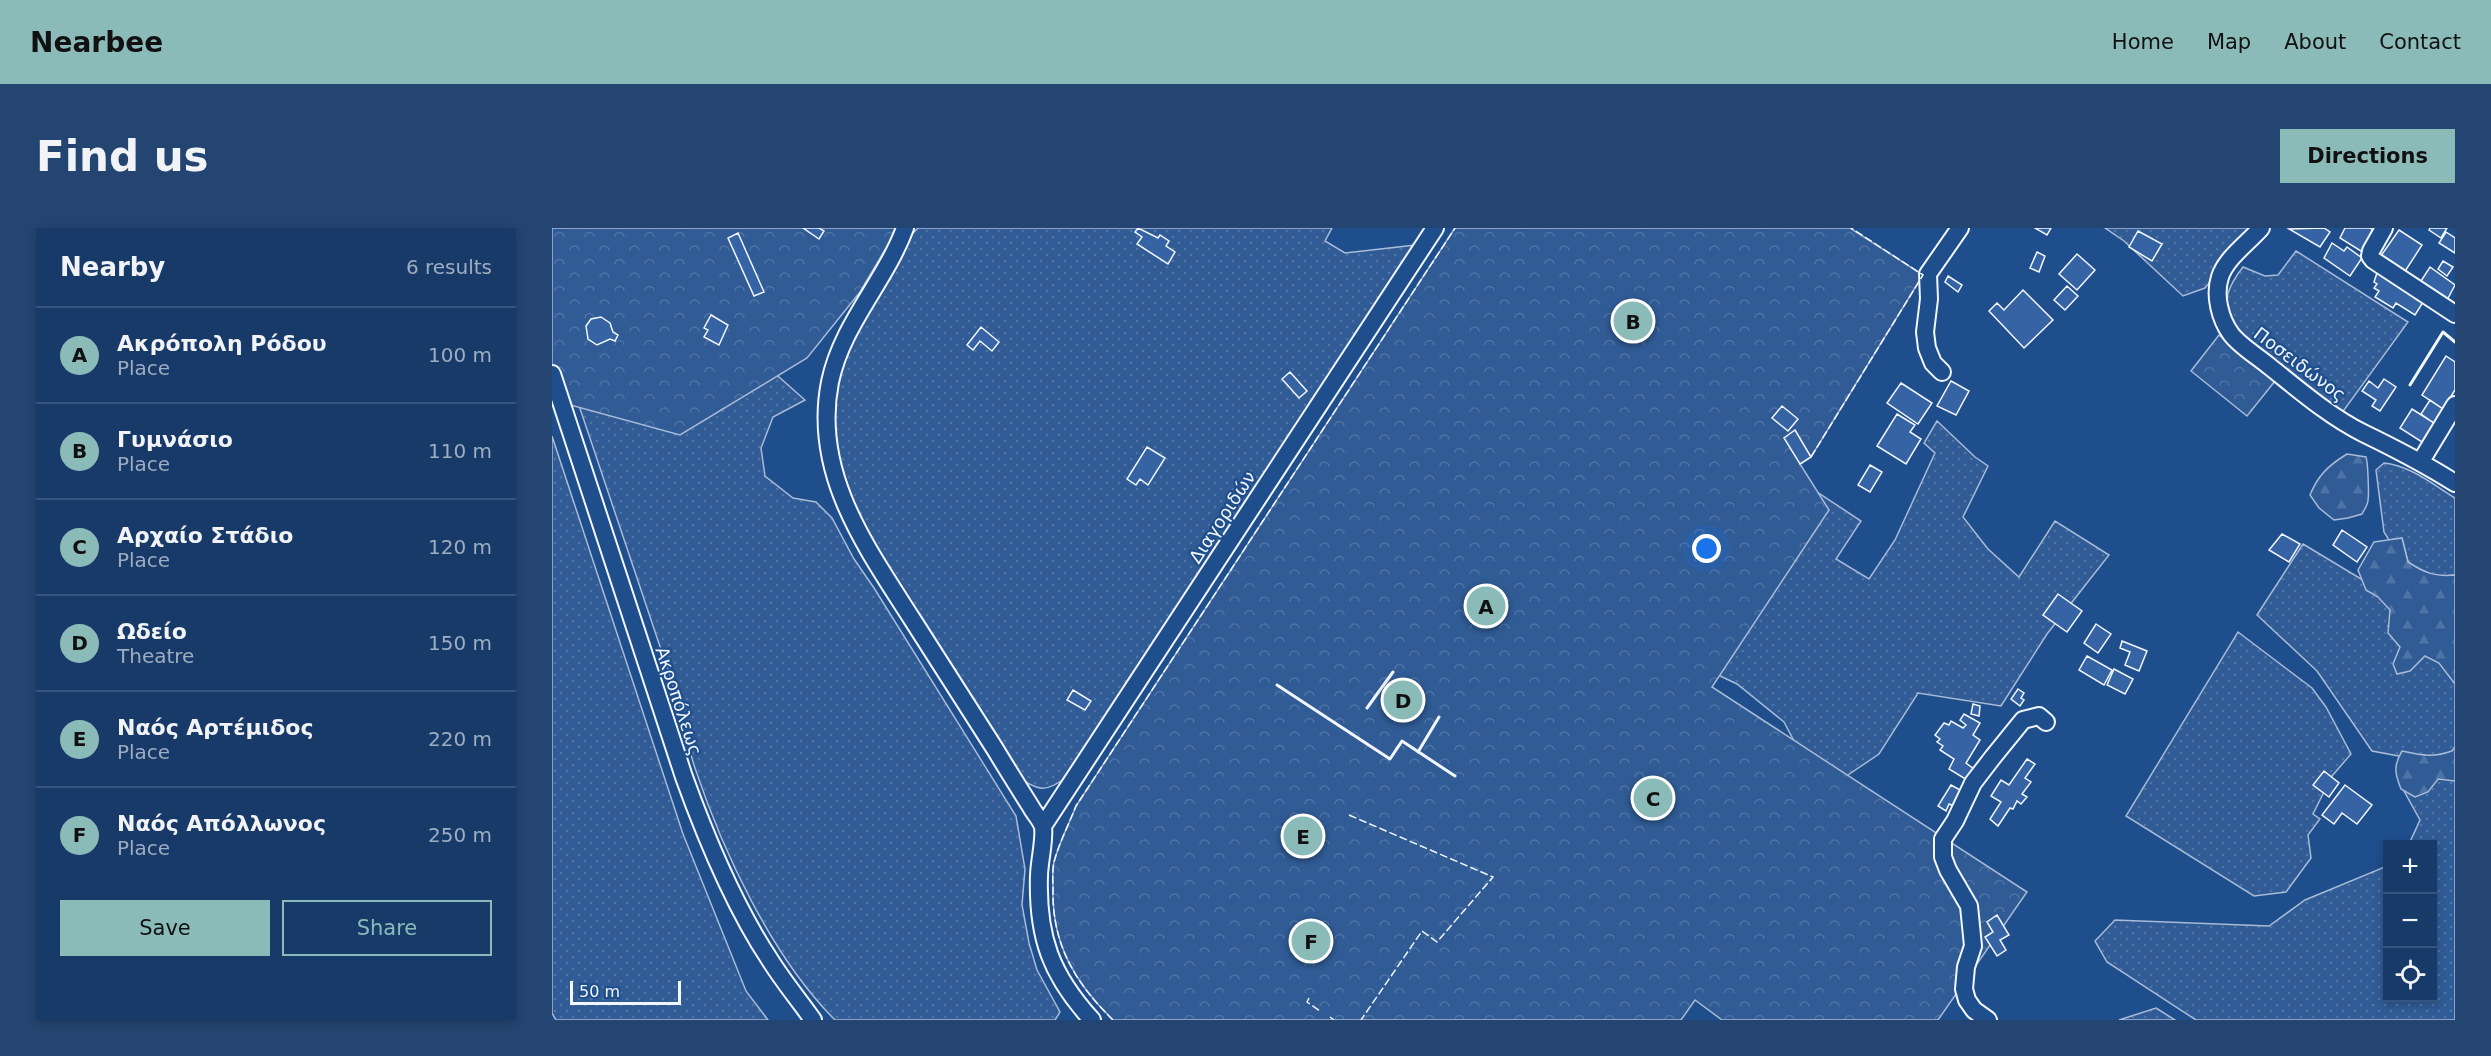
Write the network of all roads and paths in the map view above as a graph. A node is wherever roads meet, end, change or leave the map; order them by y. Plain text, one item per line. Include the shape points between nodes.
1 (905, 228) edge
2 (1435, 228) edge
3 (1960, 228) edge
4 (2261, 228) edge
5 (2384, 228) edge
6 (2455, 314) edge
7 (1942, 372) dead end
8 (552, 374) edge
9 (2455, 405) edge
10 (2421, 461) junction
11 (2455, 483) edge
12 (2046, 722) dead end
13 (1043, 826) junction
14 (1088, 1018) edge
15 (813, 1020) edge
16 (1988, 1020) edge

1 - 13 street via 839,354 827,408 831,459 853,524
2 - 13 street, Διαγοριδών
3 - 7 street via 1928,274 1927,348
4 - 10 street, Ποσειδώνος via 2226,265 2220,277 2220,311 2232,336 2339,418
5 - 6 street via 2371,251 2373,260
8 - 15 street, Ακροπόλεως via 701,826 769,960
9 - 10 street
10 - 11 street, Ποσειδώνος
12 - 16 street via 2039,716 2023,720 1973,783 1943,839 1943,857 1968,906 1973,946 1964,989 1974,1010
13 - 14 street via 1038,899 1041,928 1059,975

